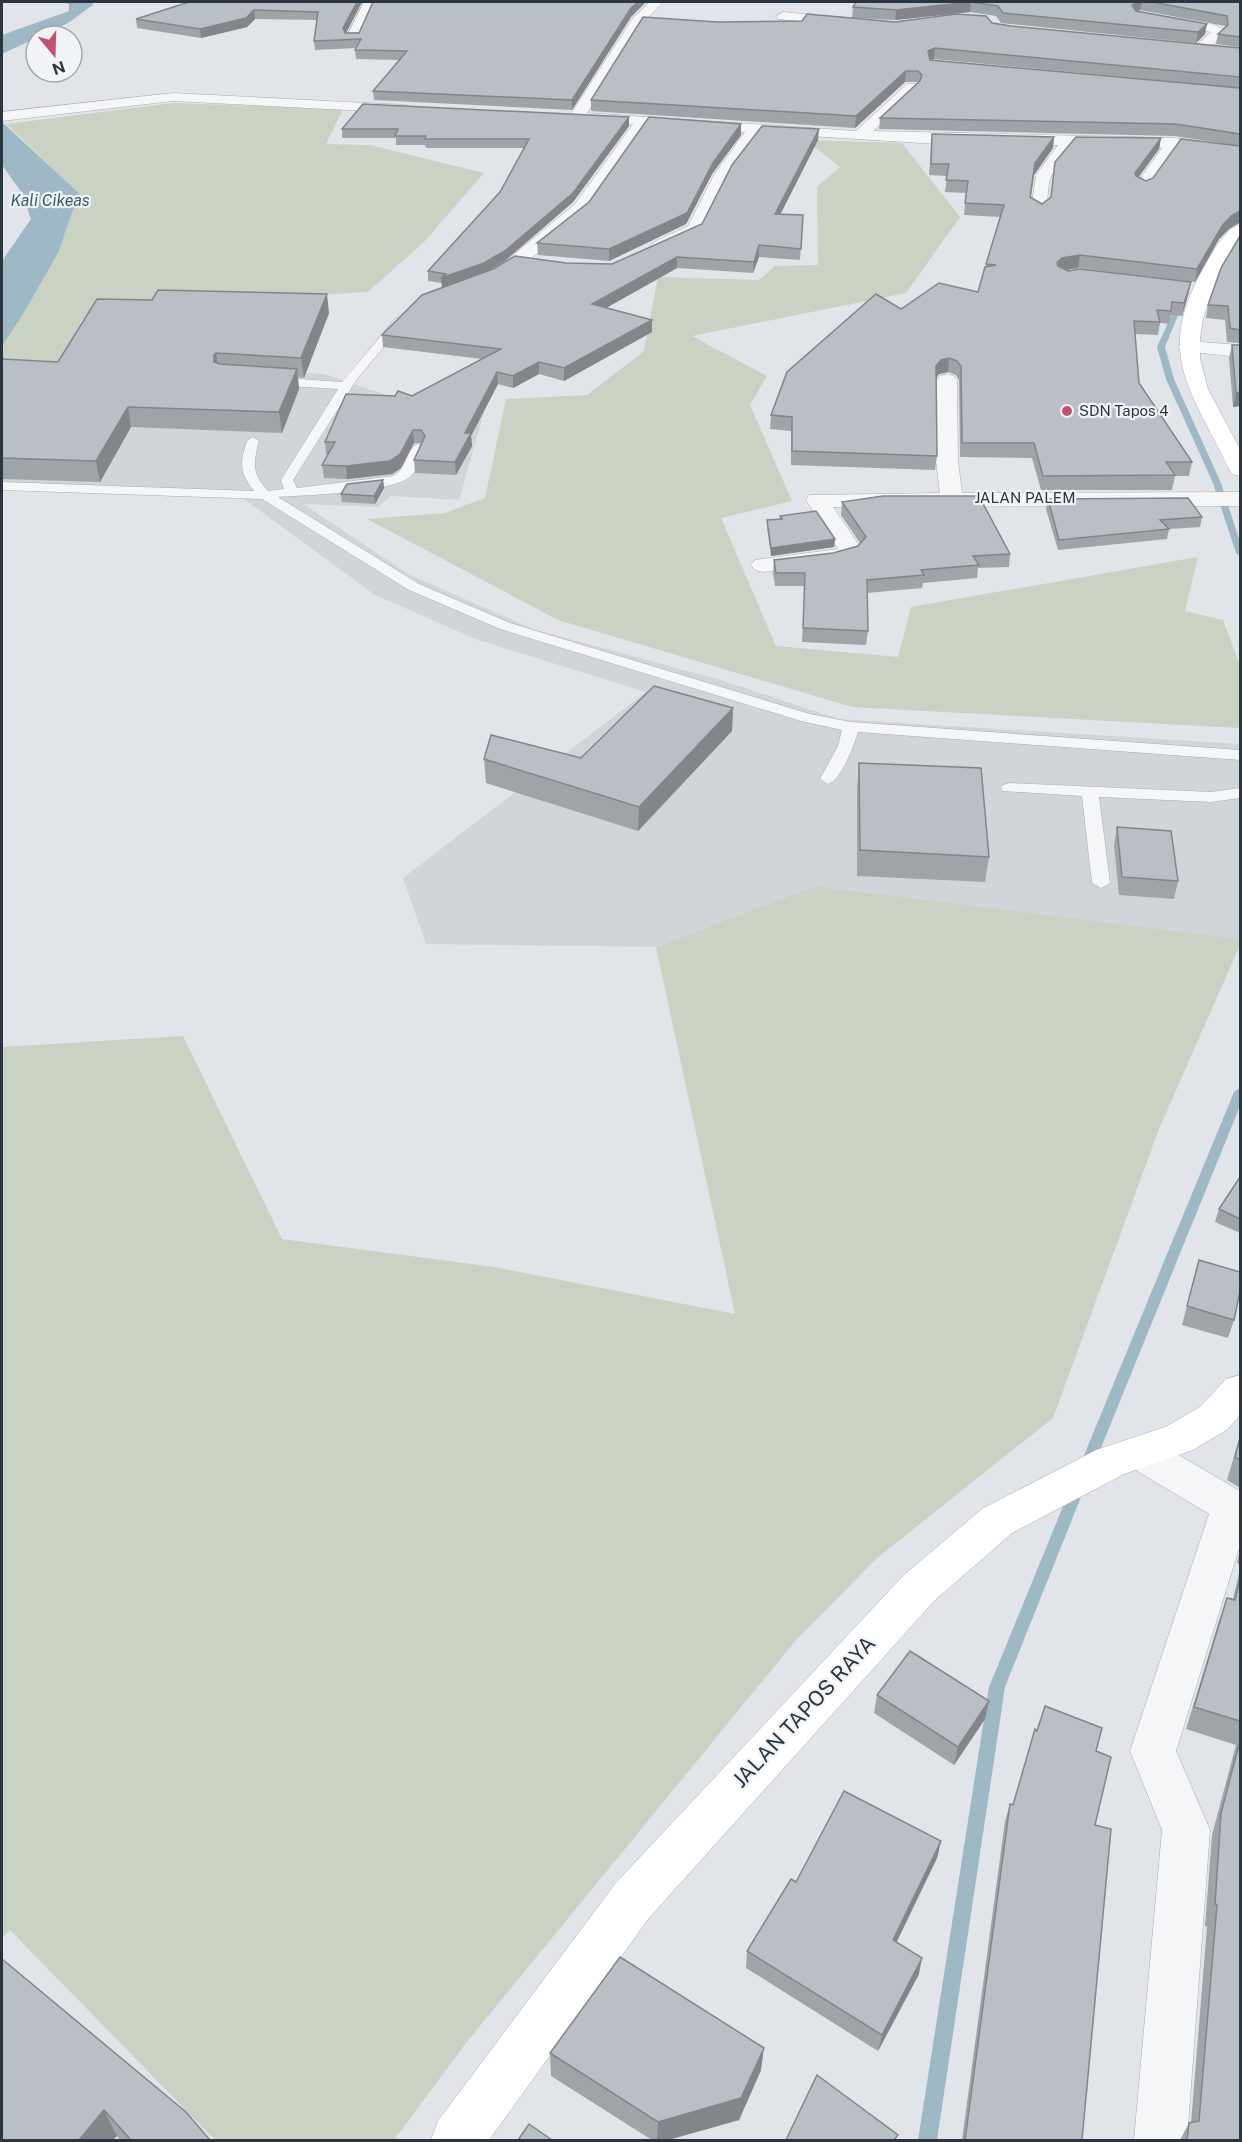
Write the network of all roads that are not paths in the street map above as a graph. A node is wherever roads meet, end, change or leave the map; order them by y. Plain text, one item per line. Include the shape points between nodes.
1 (370, 2) edge
2 (657, 2) edge
3 (796, 4) dead end
4 (783, 16) junction
5 (1143, 18) edge
6 (638, 21) junction
7 (662, 22) edge
8 (862, 23) edge
9 (771, 24) edge
10 (353, 38) edge
11 (1220, 51) edge
12 (912, 87) edge
13 (173, 97) junction
14 (422, 109) edge
15 (154, 115) dead end
16 (2, 117) edge
17 (644, 120) junction
18 (756, 129) junction
19 (860, 135) junction
20 (1067, 139) junction
21 (1174, 143) junction
22 (1240, 151) edge
23 (1143, 186) edge
24 (1039, 209) edge
25 (1240, 230) edge
26 (645, 253) edge
27 (537, 263) edge
28 (407, 313) edge
29 (1188, 347) junction
30 (1240, 351) edge
31 (256, 380) edge
32 (947, 380) dead end
33 (344, 386) junction
34 (253, 441) dead end
35 (418, 448) edge
36 (1240, 469) edge
37 (2, 486) edge
38 (291, 490) junction
39 (265, 495) junction
40 (952, 498) junction
41 (1230, 499) edge
42 (763, 565) dead end
43 (851, 727) junction
44 (1240, 755) edge
45 (828, 779) dead end
46 (1009, 788) dead end
47 (1090, 792) junction
48 (1240, 793) edge
49 (1101, 883) dead end
50 (1240, 1390) edge
51 (1126, 1457) junction
52 (1236, 1508) edge
53 (457, 2140) edge
54 (1161, 2140) edge

1 - 10 street
2 - 6 street
3 - 4 street
4 - 8 street
4 - 9 street
5 - 11 street via 1220,31 1194,49
6 - 7 street
6 - 17 street via 571,116
12 - 19 street
13 - 14 street
13 - 15 street via 159,104
13 - 16 street
17 - 18 street
17 - 27 street via 581,208 512,263
18 - 19 street
18 - 26 street via 722,175 695,230
19 - 20 street
20 - 21 street
20 - 24 street via 1063,155 1046,169
21 - 22 street
21 - 23 street
25 - 29 main road via 1195,289
28 - 33 lane via 373,347
29 - 30 street
29 - 36 main road via 1194,380
31 - 33 lane
32 - 40 street via 947,461
33 - 38 lane via 287,480
34 - 39 lane via 245,467 248,478
35 - 38 lane via 408,472 392,482
37 - 39 lane
38 - 39 lane
39 - 43 lane via 414,587 505,627 807,718
40 - 41 street, JALAN PALEM
40 - 42 street, JALAN PALEM via 818,500 851,552
43 - 44 lane
43 - 45 lane via 846,747
46 - 47 lane
47 - 48 lane via 1211,797
47 - 49 lane
50 - 51 main road, JALAN TAPOS RAYA via 1214,1418 1179,1439
51 - 52 street
51 - 53 main road, JALAN TAPOS RAYA via 1056,1488 998,1521 919,1588 632,1901
52 - 54 street via 1153,1751 1160,1775 1179,1804 1186,1830

